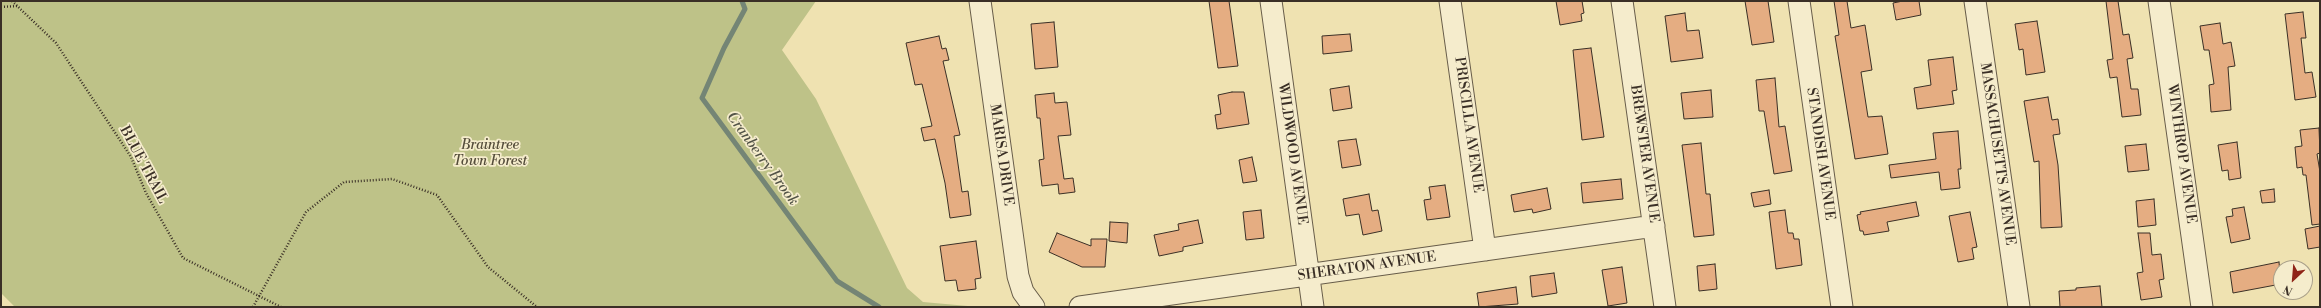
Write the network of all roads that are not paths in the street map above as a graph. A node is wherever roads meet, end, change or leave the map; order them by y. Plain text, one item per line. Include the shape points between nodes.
1 (980, 1) edge
2 (1270, 1) edge
3 (1450, 1) edge
4 (1622, 1) edge
5 (1799, 1) edge
6 (1975, 1) edge
7 (2159, 1) edge
8 (1654, 226) junction
9 (1485, 250) junction
10 (1308, 275) junction
11 (1032, 306) edge
12 (1080, 307) edge
13 (1313, 307) edge
14 (1665, 307) edge
15 (1842, 307) edge
16 (2019, 307) edge
17 (2202, 307) edge

1 - 11 street, MARISA DRIVE via 1018,276 1022,292
2 - 10 street, WILDWOOD AVENUE
3 - 9 street, PRISCILLA AVENUE
4 - 8 street, BREWSTER AVENUE
5 - 15 street, STANDISH AVENUE
6 - 16 street, MASSACHUSETTS AVENUE
7 - 17 street, WINTHROP AVENUE
8 - 9 street, SHERATON AVENUE
8 - 14 street, BREWSTER AVENUE
9 - 10 street, SHERATON AVENUE
10 - 12 street, SHERATON AVENUE
10 - 13 street, WILDWOOD AVENUE

